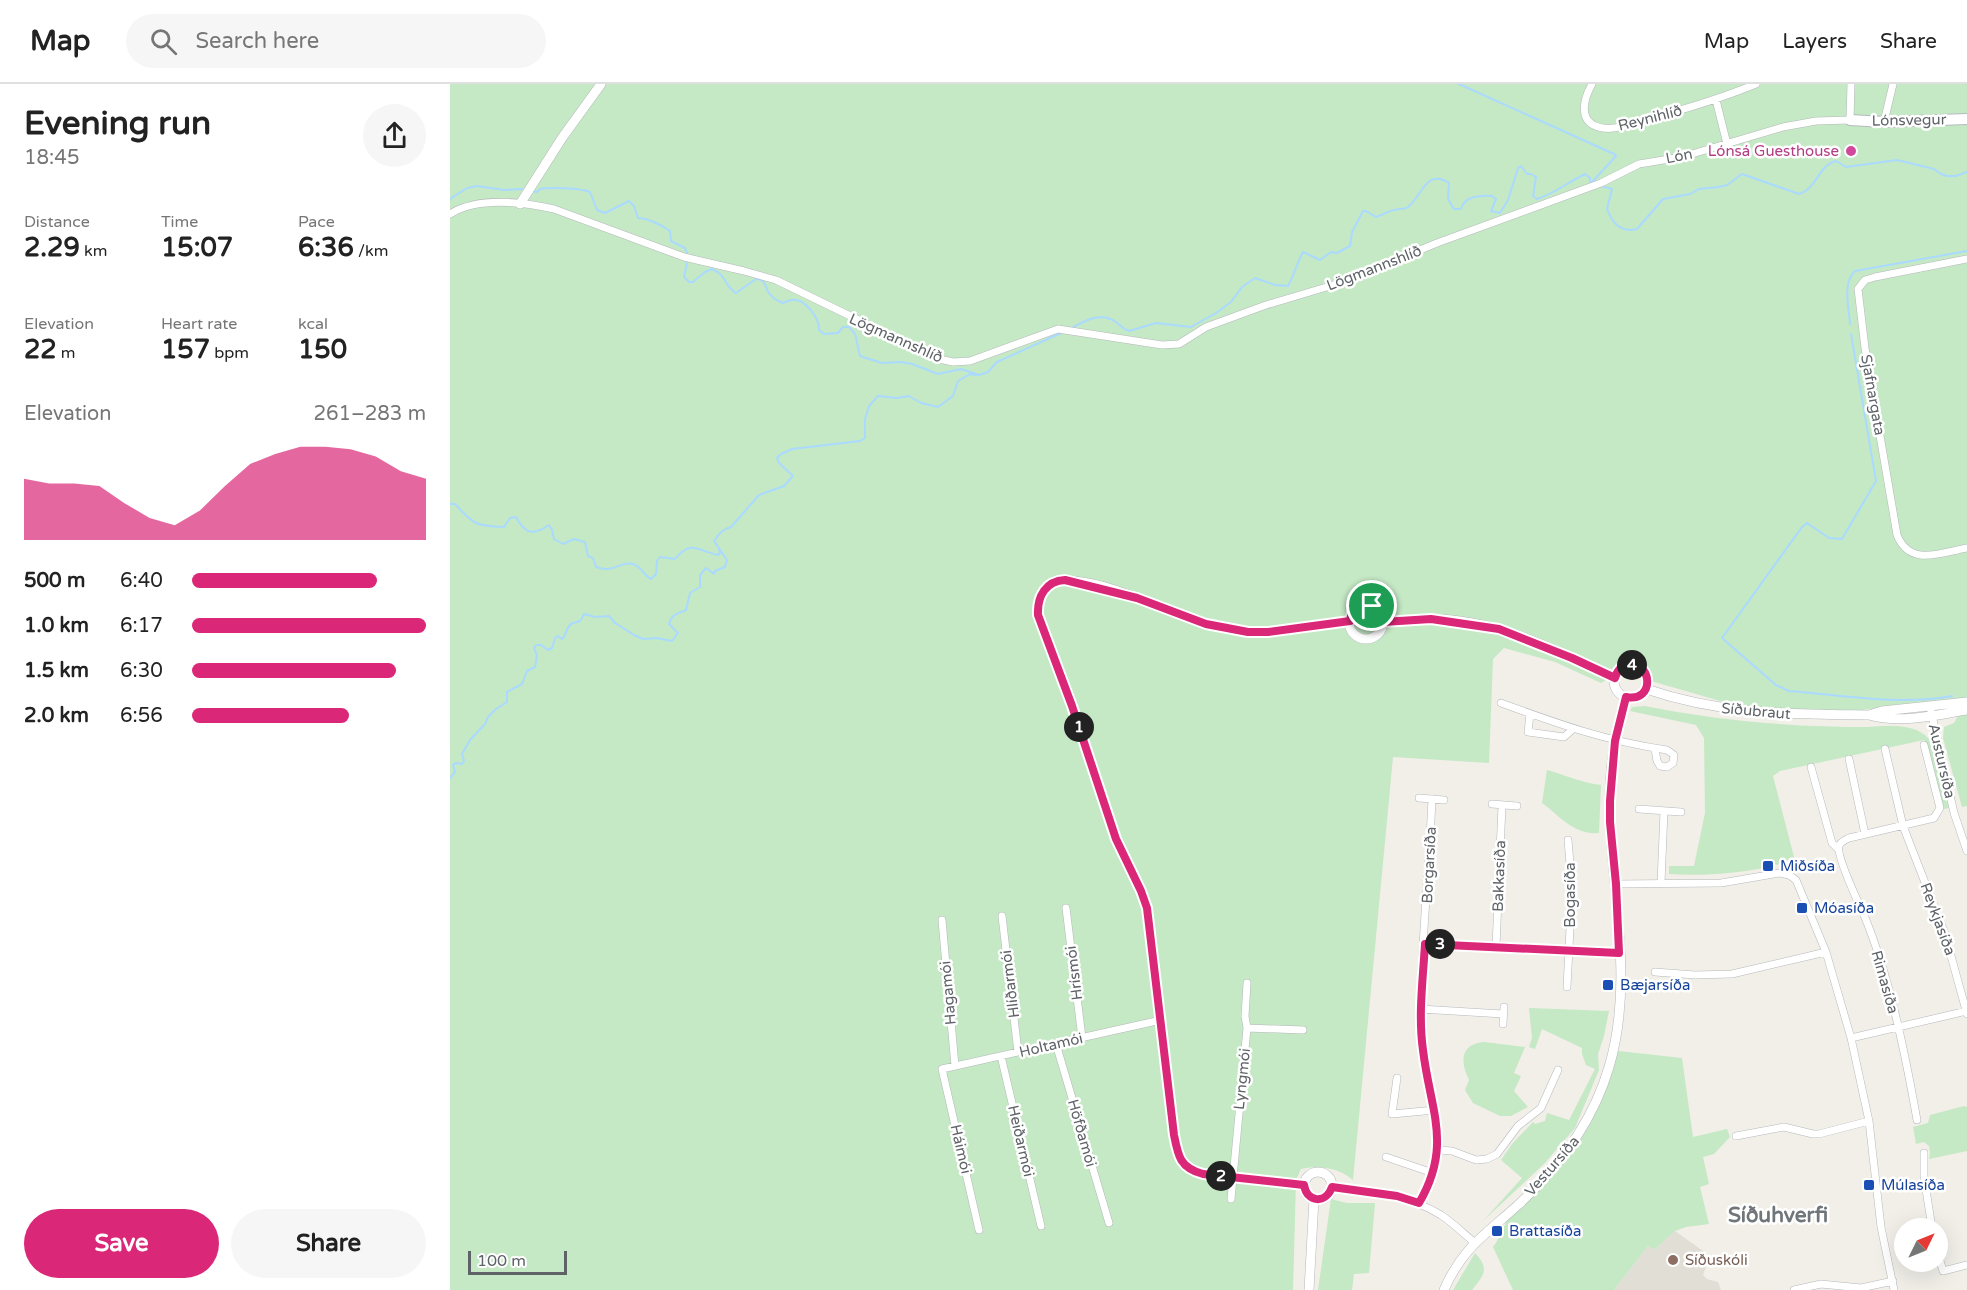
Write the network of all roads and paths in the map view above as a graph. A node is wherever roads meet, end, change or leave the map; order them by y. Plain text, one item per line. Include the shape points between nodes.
1 (601, 84) edge
2 (1592, 84) edge
3 (1756, 84) edge
4 (1851, 84) edge
5 (1893, 84) edge
6 (1716, 100) junction
7 (1967, 119) edge
8 (1850, 120) junction
9 (1884, 122) junction
10 (1727, 144) junction
11 (520, 204) junction
12 (450, 214) edge
13 (1514, 216) joint
14 (1967, 260) edge
15 (1967, 548) edge
16 (1055, 581) joint
17 (1350, 621) junction
18 (1383, 622) junction
19 (1615, 678) junction
20 (1646, 689) junction
21 (1626, 697) junction
22 (1967, 702) edge
23 (1501, 703) dead end
24 (1967, 710) edge
25 (1931, 711) junction
26 (1530, 714) junction
27 (1573, 729) junction
28 (1615, 741) junction
29 (1924, 745) dead end
30 (1655, 748) dead end
31 (1884, 749) dead end
32 (1849, 759) dead end
33 (1811, 767) dead end
34 (1419, 798) dead end
35 (1432, 799) junction
36 (1444, 800) dead end
37 (1492, 804) dead end
38 (1502, 805) junction
39 (1516, 806) dead end
40 (1639, 809) dead end
41 (1664, 811) junction
42 (1681, 812) dead end
43 (1903, 826) junction
44 (1865, 834) junction
45 (1568, 840) dead end
46 (1838, 849) junction
47 (1967, 851) edge
48 (1661, 883) junction
49 (1616, 884) junction
50 (1066, 908) dead end
51 (1002, 916) dead end
52 (942, 920) dead end
53 (1425, 944) junction
54 (1496, 947) junction
55 (1569, 951) junction
56 (1826, 952) junction
57 (1619, 953) junction
58 (1655, 972) dead end
59 (1247, 983) dead end
60 (1567, 987) dead end
61 (1420, 1010) junction
62 (1967, 1012) edge
63 (1161, 1020) junction
64 (1503, 1024) dead end
65 (1898, 1027) junction
66 (1247, 1028) junction
67 (1303, 1030) dead end
68 (1082, 1038) junction
69 (1851, 1038) junction
70 (1056, 1044) junction
71 (1018, 1052) junction
72 (1001, 1056) junction
73 (955, 1066) junction
74 (942, 1069) joint
75 (1558, 1070) dead end
76 (1397, 1078) dead end
77 (1435, 1110) junction
78 (1917, 1120) dead end
79 (1869, 1121) junction
80 (1736, 1136) dead end
81 (1438, 1150) junction
82 (1924, 1153) dead end
83 (1386, 1157) dead end
84 (1433, 1173) junction
85 (1233, 1176) junction
86 (1304, 1185) junction
87 (1332, 1187) junction
88 (1231, 1198) dead end
89 (1314, 1199) junction
90 (1419, 1203) junction
91 (1930, 1218) edge
92 (1108, 1223) dead end
93 (1041, 1226) dead end
94 (979, 1230) dead end
95 (1474, 1242) junction
96 (1967, 1265) edge
97 (1948, 1270) edge
98 (1893, 1281) junction
99 (1309, 1290) edge
100 (1444, 1290) edge
101 (1794, 1290) edge
102 (1894, 1290) edge

1 - 11 street
2 - 6 street, Reynihlíð via 1584,98 1584,111 1590,122 1605,129
3 - 6 street, Reynihlíð
4 - 8 street
5 - 9 street
6 - 10 street
7 - 9 main road, Lónsvegur
8 - 9 main road, Lónsvegur
8 - 10 street, Lón via 1805,123
10 - 13 street, Lón via 1682,157 1647,161
11 - 12 street, Lögmannshlíð via 471,204
11 - 13 street, Lögmannshlíð via 554,210 684,257 776,280 894,339 953,362 970,361 1058,329 1162,345 1179,344 1206,327 1340,283
14 - 15 street, Sjafnargata via 1875,277 1865,280 1858,289 1900,543 1913,555
16 - 17 street via 1096,586 1206,624 1248,632
16 - 63 street via 1042,594 1038,615 1116,839 1147,908
17 - 18 street via 1354,633 1365,638 1378,633
17 - 18 street via 1356,608 1367,605 1377,609
18 - 19 street via 1431,619 1499,629
19 - 20 street via 1624,666 1634,665 1646,674
19 - 21 street via 1617,690
20 - 21 street via 1636,697
20 - 25 street, Síðubraut via 1718,708 1766,714 1869,715 1882,719
21 - 28 street, Vestursíða
22 - 25 street, Síðubraut
23 - 26 street
24 - 25 street, Síðubraut
25 - 47 street, Austursíða
26 - 27 street
26 - 27 street via 1528,732 1564,737
27 - 28 street
28 - 30 street
28 - 49 street, Vestursíða via 1610,822
29 - 43 street via 1940,808 1934,818
31 - 43 street
32 - 44 street
33 - 46 street, Rimasíða via 1832,843
34 - 35 street
35 - 36 street
35 - 53 street, Borgarsíða
37 - 38 street
38 - 39 street
38 - 54 street, Bakkasíða
40 - 41 street
41 - 42 street
41 - 48 street
43 - 44 street
43 - 62 street, Reykjasíða via 1945,934
44 - 46 street via 1844,840
45 - 55 street, Bogasíða via 1572,888
46 - 65 street, Rimasíða via 1870,932
48 - 49 street
48 - 56 street via 1721,883 1780,873 1789,875 1799,885
49 - 57 street, Vestursíða
50 - 68 street, Hrísmói
51 - 71 street, Hlíðarmói
52 - 73 street, Hagamói
53 - 54 street
53 - 61 street, Borgarsíða
54 - 55 street
55 - 57 street
55 - 60 street
56 - 58 street via 1732,974
56 - 69 street
57 - 95 street, Vestursíða via 1617,1035 1605,1080 1588,1120 1540,1183
59 - 66 street, Lyngmói
61 - 64 street via 1503,1010
61 - 77 street, Borgarsíða via 1423,1051
62 - 65 street
63 - 68 street, Holtamói
63 - 85 street via 1180,1160 1195,1172
65 - 69 street
65 - 78 street, Rimasíða
66 - 67 street
66 - 85 street, Lyngmói
68 - 70 street, Holtamói
69 - 79 street
70 - 71 street, Holtamói
70 - 92 street, Höfðamói
71 - 72 street, Holtamói
72 - 73 street, Holtamói
72 - 93 street, Heiðarmói
73 - 74 street, Holtamói
74 - 94 street, Háimói
75 - 81 street via 1541,1108 1518,1126 1497,1154 1476,1160
76 - 77 street via 1392,1118
77 - 81 street, Borgarsíða
79 - 80 street via 1820,1134 1784,1126
79 - 98 street via 1881,1227
81 - 84 street, Borgarsíða
82 - 91 street
83 - 84 street
84 - 90 street, Borgarsíða
85 - 86 street
85 - 88 street, Lyngmói
86 - 87 street via 1306,1177 1318,1171 1327,1174
86 - 89 street via 1306,1194
87 - 89 street via 1328,1196
87 - 90 street
89 - 99 street
90 - 95 street via 1443,1216
95 - 100 street, Vestursíða
96 - 97 street
98 - 101 street via 1861,1288 1821,1284
98 - 102 street

